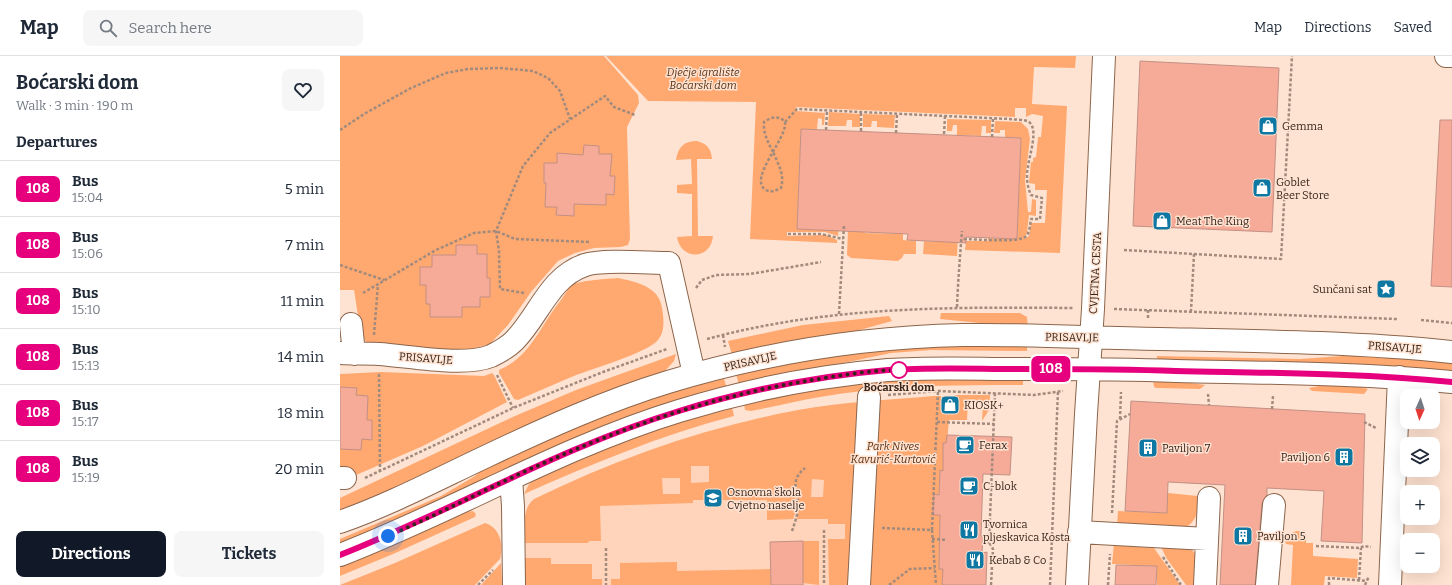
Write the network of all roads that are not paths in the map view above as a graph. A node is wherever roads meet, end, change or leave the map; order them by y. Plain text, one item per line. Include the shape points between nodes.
1 (1104, 56) edge
2 (1446, 56) edge
3 (1452, 56) edge
4 (351, 324) dead end
5 (1091, 337) junction
6 (1452, 352) edge
7 (347, 353) edge
8 (1089, 369) junction
9 (694, 374) junction
10 (1399, 378) junction
11 (1452, 382) edge
12 (869, 397) road end
13 (511, 479) junction
14 (1209, 498) dead end
15 (1274, 505) dead end
16 (340, 522) edge
17 (1079, 532) junction
18 (1207, 538) junction
19 (340, 555) edge
20 (514, 585) edge
21 (859, 585) edge
22 (1077, 585) edge
23 (1206, 585) edge
24 (1267, 585) edge
25 (1390, 585) edge

1 - 5 street, CVJETNA CESTA
2 - 3 street
4 - 7 street
5 - 6 street, PRISAVLJE via 1337,344
5 - 8 street, CVJETNA CESTA
5 - 9 street, PRISAVLJE via 963,336 868,341 796,351
7 - 9 street, PRISAVLJE via 455,360 490,356 514,342 551,289 569,272 586,264 669,263
8 - 10 street via 1333,374
8 - 13 street via 887,370 769,388 636,425 552,459
8 - 17 street, CVJETNA CESTA
9 - 16 street, PRISAVLJE via 567,419
10 - 11 street
10 - 25 street
12 - 21 street
13 - 19 street via 416,524
13 - 20 street
14 - 18 street
15 - 24 street
17 - 18 street
17 - 22 street, CVJETNA CESTA
18 - 23 street

